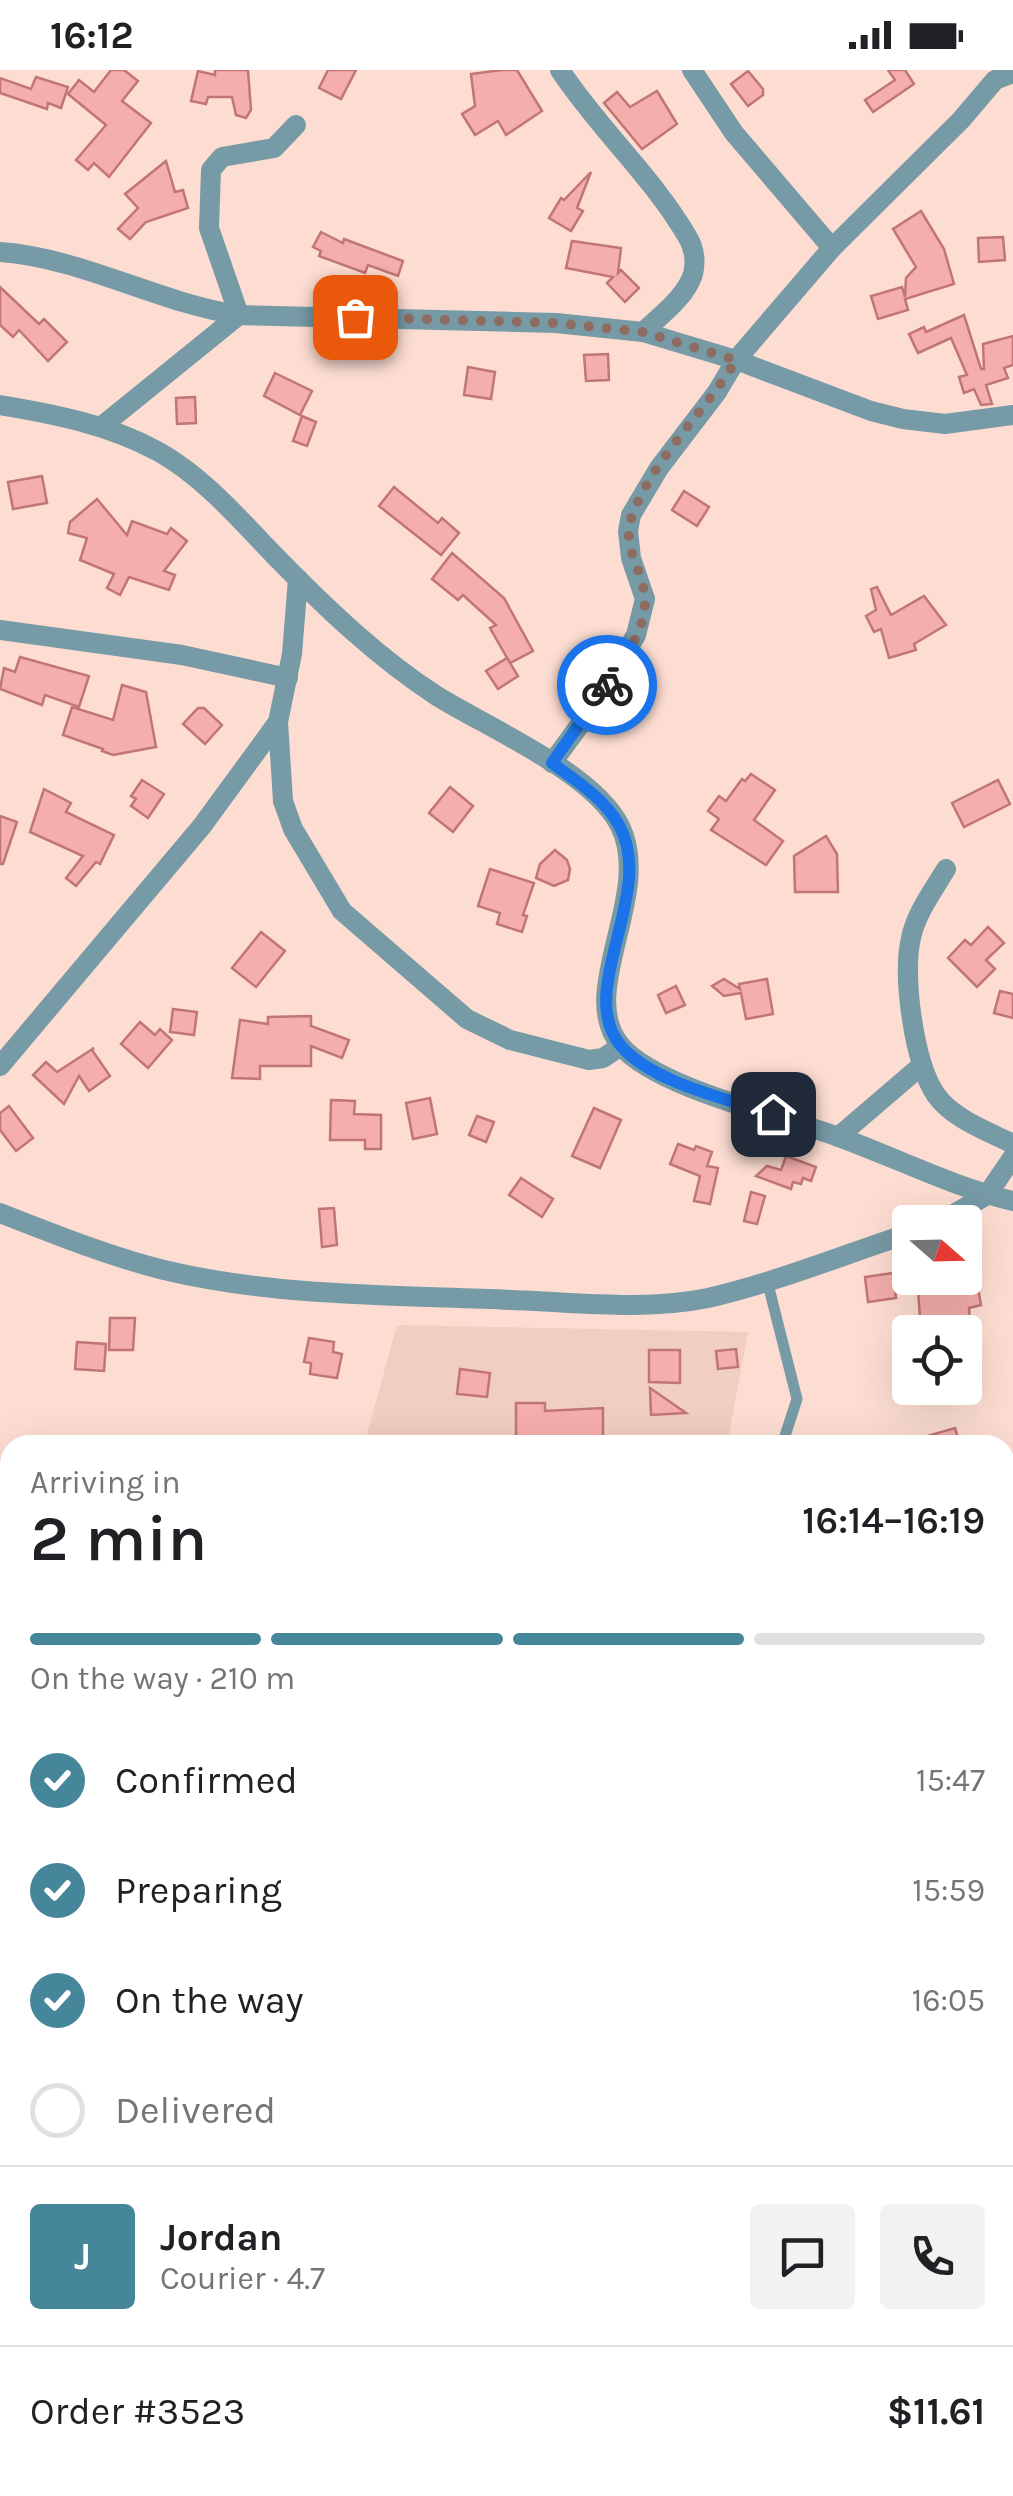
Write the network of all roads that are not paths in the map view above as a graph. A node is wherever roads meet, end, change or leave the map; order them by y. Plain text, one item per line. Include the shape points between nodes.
1 (560, 70) edge
2 (692, 70) edge
3 (1013, 73) edge
4 (296, 124) dead end
5 (832, 248) junction
6 (0, 252) edge
7 (239, 315) junction
8 (643, 332) junction
9 (736, 360) junction
10 (0, 406) edge
11 (1013, 415) edge
12 (102, 426) junction
13 (298, 579) junction
14 (0, 630) edge
15 (288, 678) junction
16 (278, 722) junction
17 (552, 763) junction
18 (946, 870) dead end
19 (621, 1046) junction
20 (922, 1065) junction
21 (0, 1066) edge
22 (838, 1137) junction
23 (1013, 1144) edge
24 (1013, 1157) edge
25 (987, 1195) junction
26 (1013, 1201) edge
27 (970, 1205) edge
28 (0, 1212) edge
29 (892, 1240) edge
30 (766, 1280) junction
31 (785, 1435) edge

1 - 8 street via 693,250 686,288
2 - 5 street via 734,133
3 - 5 street via 995,80
4 - 7 street via 274,148 222,157 211,170 210,228
5 - 9 street
6 - 7 street
7 - 8 street via 556,323
7 - 12 street
8 - 9 street
9 - 11 street via 902,419 945,424
9 - 17 street via 632,515 631,558 644,614 621,664
10 - 12 street
12 - 13 street via 189,472
13 - 15 street
13 - 17 street via 437,696
14 - 15 street
15 - 16 street
16 - 19 street via 283,801 342,911 492,1034 589,1060
16 - 21 street via 202,826
17 - 19 street via 608,810 631,860 607,995 612,1033
18 - 20 street via 911,937
19 - 22 street via 674,1080
20 - 22 street
20 - 23 street via 951,1110
22 - 25 street
24 - 25 street
25 - 26 street
25 - 27 street
28 - 30 street via 169,1271 335,1293 663,1303
29 - 30 street
30 - 31 lane via 797,1399

